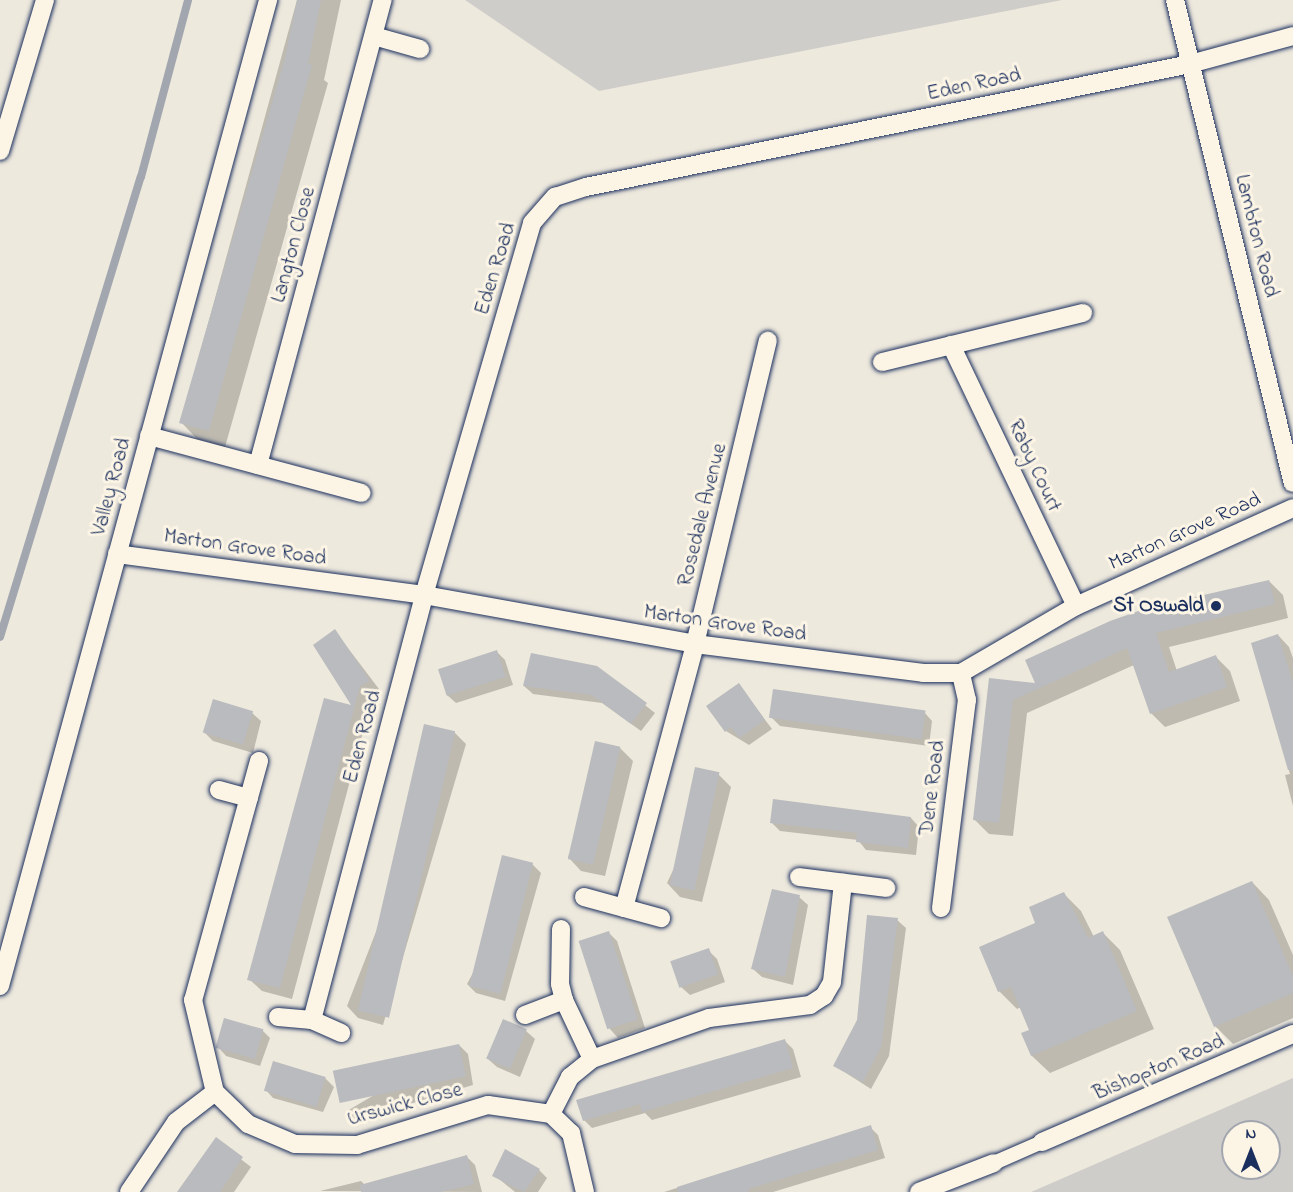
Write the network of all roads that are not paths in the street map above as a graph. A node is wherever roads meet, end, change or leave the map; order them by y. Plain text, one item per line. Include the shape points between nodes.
1 (45, 0) edge
2 (268, 0) edge
3 (384, 0) edge
4 (1175, 0) edge
5 (374, 36) junction
6 (1293, 36) edge
7 (420, 49) dead end
8 (1190, 64) junction
9 (0, 151) edge
10 (1083, 313) dead end
11 (768, 341) dead end
12 (951, 345) junction
13 (882, 362) dead end
14 (149, 436) junction
15 (258, 465) junction
16 (1293, 483) edge
17 (362, 493) dead end
18 (1293, 508) edge
19 (117, 554) junction
20 (424, 595) junction
21 (1076, 606) junction
22 (695, 644) junction
23 (961, 673) junction
24 (259, 761) dead end
25 (219, 790) dead end
26 (249, 798) junction
27 (799, 878) dead end
28 (843, 883) junction
29 (886, 888) dead end
30 (584, 897) dead end
31 (624, 908) junction
32 (941, 908) dead end
33 (661, 918) dead end
34 (561, 929) dead end
35 (0, 986) edge
36 (564, 1000) junction
37 (525, 1015) dead end
38 (278, 1017) dead end
39 (312, 1020) junction
40 (341, 1033) dead end
41 (1293, 1034) edge
42 (592, 1059) junction
43 (215, 1092) junction
44 (550, 1114) junction
45 (1042, 1142) joint
46 (994, 1162) joint
47 (133, 1190) edge
48 (926, 1191) edge
49 (585, 1192) edge

1 - 9 street
2 - 14 street, Valley Road
3 - 5 street, Langton Close
4 - 8 street, Lambton Road
5 - 7 street
5 - 15 street, Langton Close
6 - 8 street, Eden Road
8 - 16 street, Lambton Road
8 - 20 street, Eden Road via 586,187 555,197 532,223
10 - 12 street
11 - 22 street, Rosedale Avenue
12 - 13 street
12 - 21 street, Raby Court
14 - 15 street
14 - 19 street, Valley Road
15 - 17 street
18 - 21 street, Marton Grove Road
19 - 20 street, Marton Grove Road
19 - 35 street, Valley Road
20 - 22 street, Marton Grove Road
20 - 39 street, Eden Road
21 - 23 street, Marton Grove Road
22 - 23 street, Marton Grove Road via 923,673
22 - 31 street, Rosedale Avenue
23 - 32 street, Dene Road via 967,700
24 - 26 street
25 - 26 street
26 - 43 street via 193,1000
27 - 28 street
28 - 29 street
28 - 42 street via 832,982 824,996 810,1005 709,1018
30 - 31 street
31 - 33 street
34 - 36 street via 560,984
36 - 37 street
36 - 42 street
38 - 39 street
39 - 40 street
41 - 45 street, Bishopton Road
42 - 44 street via 570,1077
43 - 44 street, Urswick Close via 248,1124 295,1144 357,1145 488,1105
43 - 47 street via 176,1122
44 - 49 street via 571,1133
45 - 46 street
46 - 48 street

